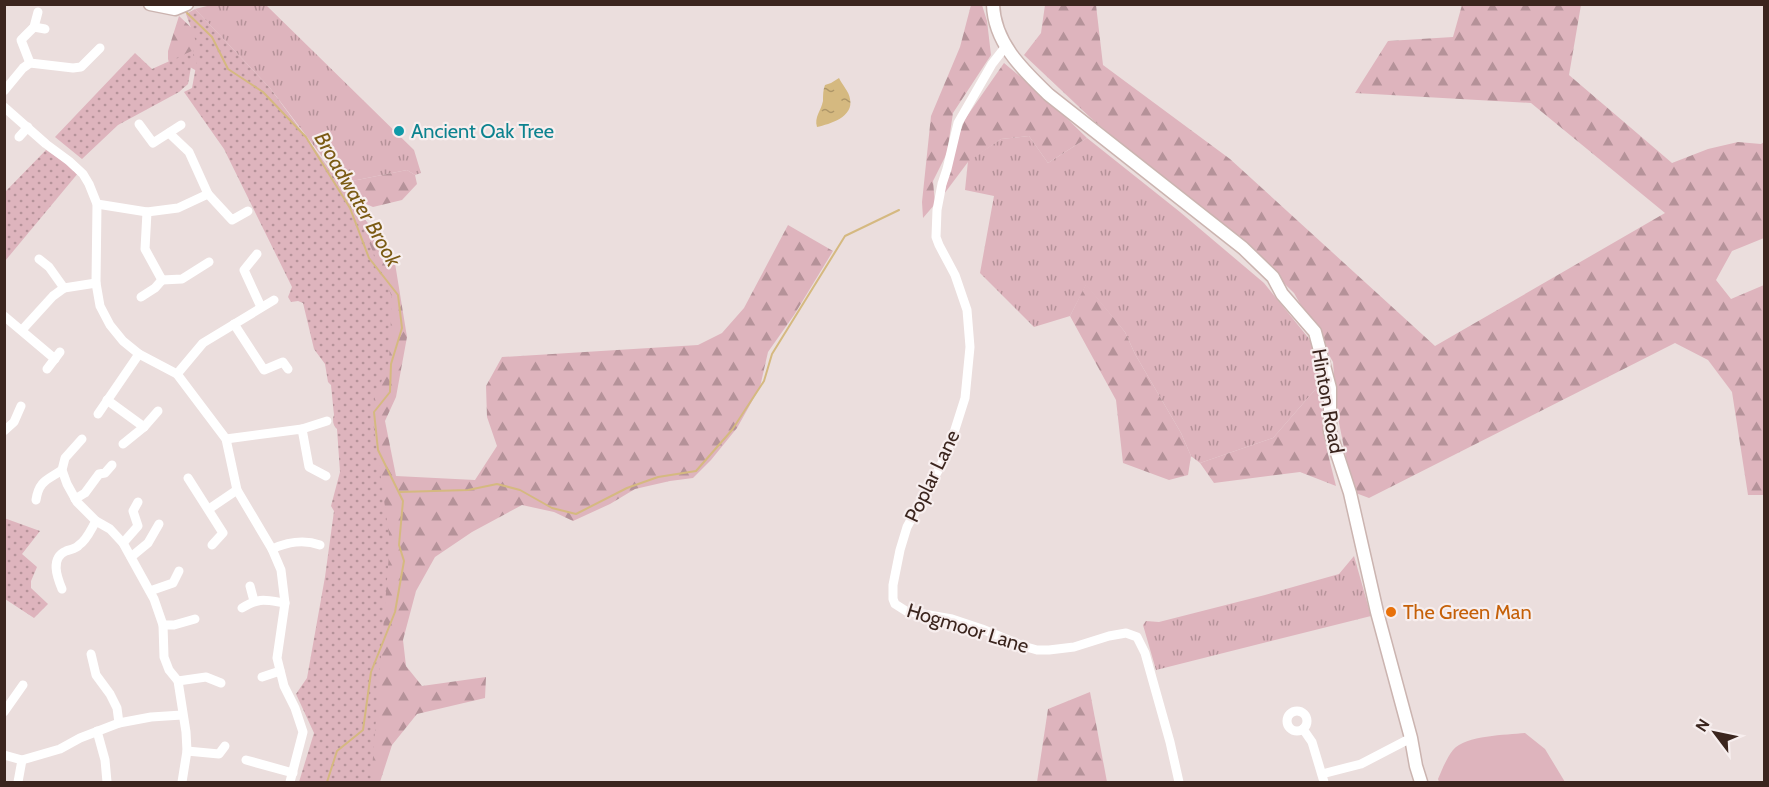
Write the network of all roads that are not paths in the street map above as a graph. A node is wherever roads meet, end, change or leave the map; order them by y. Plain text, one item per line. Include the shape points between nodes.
1 (150, 4) edge
2 (993, 4) edge
3 (183, 6) edge
4 (38, 12) dead end
5 (34, 27) junction
6 (45, 29) dead end
7 (1005, 46) junction
8 (100, 48) dead end
9 (30, 63) junction
10 (4, 91) edge
11 (4, 107) edge
12 (140, 124) dead end
13 (181, 125) dead end
14 (28, 127) junction
15 (169, 133) junction
16 (19, 137) dead end
17 (208, 194) junction
18 (97, 204) junction
19 (248, 211) dead end
20 (147, 212) junction
21 (257, 254) dead end
22 (39, 259) dead end
23 (209, 262) dead end
24 (233, 267) dead end
25 (244, 270) junction
26 (162, 280) junction
27 (96, 283) junction
28 (64, 288) junction
29 (141, 297) dead end
30 (274, 300) dead end
31 (261, 307) junction
32 (4, 316) edge
33 (234, 324) junction
34 (22, 330) junction
35 (139, 354) junction
36 (286, 366) dead end
37 (47, 369) dead end
38 (177, 374) junction
39 (107, 400) junction
40 (21, 406) dead end
41 (158, 411) dead end
42 (98, 414) dead end
43 (327, 421) dead end
44 (144, 428) junction
45 (302, 429) junction
46 (4, 431) edge
47 (82, 439) dead end
48 (226, 439) junction
49 (123, 444) dead end
50 (111, 465) dead end
51 (62, 470) junction
52 (326, 476) dead end
53 (188, 478) dead end
54 (237, 490) junction
55 (75, 499) junction
56 (36, 500) dead end
57 (138, 502) dead end
58 (209, 508) junction
59 (96, 521) junction
60 (159, 524) dead end
61 (123, 543) junction
62 (212, 545) dead end
63 (320, 545) dead end
64 (272, 549) junction
65 (131, 557) junction
66 (179, 571) dead end
67 (250, 586) dead end
68 (63, 589) dead end
69 (150, 591) junction
70 (254, 601) junction
71 (285, 603) junction
72 (895, 604) joint
73 (242, 608) dead end
74 (195, 619) dead end
75 (163, 625) junction
76 (91, 654) dead end
77 (105, 669) dead end
78 (280, 671) junction
79 (95, 673) junction
80 (262, 677) dead end
81 (178, 681) junction
82 (221, 683) dead end
83 (23, 686) dead end
84 (6, 709) edge
85 (17, 711) dead end
86 (183, 715) junction
87 (119, 723) junction
88 (1304, 729) dead end
89 (97, 731) junction
90 (1411, 738) junction
91 (225, 746) dead end
92 (187, 751) junction
93 (4, 755) edge
94 (22, 760) junction
95 (246, 760) dead end
96 (292, 778) edge
97 (1323, 778) edge
98 (106, 782) edge
99 (18, 783) edge
100 (182, 783) edge
101 (1179, 783) edge
102 (1421, 783) edge

1 - 3 street
2 - 7 street, Hinton Road via 996,27
4 - 5 street
5 - 6 street
5 - 9 street via 21,40
7 - 72 street, Poplar Lane via 958,123 942,184 936,237 967,310 970,347 965,398 940,467 907,527 893,585
7 - 90 street, Hinton Road via 1049,95 1243,248 1273,277 1282,294 1315,332 1330,388 1330,432 1350,493
8 - 9 street via 94,61 81,67
9 - 10 street
11 - 14 street
12 - 15 street via 153,143
13 - 15 street
14 - 16 street
14 - 18 street via 83,174
15 - 17 street via 189,152
17 - 19 street via 232,220
17 - 20 street via 178,208
18 - 20 street
18 - 27 street
20 - 26 street via 146,249
21 - 25 street
22 - 28 street
23 - 26 street via 182,279
24 - 25 street
25 - 31 street
26 - 29 street
27 - 28 street
27 - 35 street via 100,306 110,326
28 - 34 street
30 - 31 street
31 - 33 street
32 - 34 street
33 - 36 street via 266,374
33 - 38 street via 203,343
34 - 37 street via 58,355
35 - 38 street
35 - 39 street
38 - 48 street
39 - 42 street
39 - 44 street
40 - 46 street via 14,422
41 - 44 street
43 - 45 street
44 - 49 street
45 - 48 street
45 - 52 street via 305,470
47 - 51 street via 65,458
48 - 54 street
50 - 55 street
51 - 55 street
51 - 56 street via 45,479
53 - 58 street
54 - 58 street
54 - 64 street
55 - 59 street
57 - 61 street via 133,511 138,526
58 - 62 street via 223,533
59 - 61 street
59 - 68 street via 84,541 63,552 56,562 56,574
60 - 65 street via 148,543
61 - 65 street
63 - 64 street via 287,542
64 - 71 street via 281,570
65 - 69 street
66 - 69 street via 173,583
67 - 70 street
69 - 75 street
70 - 71 street
70 - 73 street
71 - 78 street via 277,658
72 - 101 street, Hogmoor Lane via 906,611 952,619 1036,650 1074,647 1126,633 1137,637 1145,653
74 - 75 street via 184,617
75 - 81 street via 164,657
76 - 79 street
77 - 79 street
78 - 80 street
78 - 96 street via 303,732
79 - 87 street via 117,708
81 - 82 street via 206,676
81 - 86 street
83 - 84 street
84 - 85 street
86 - 87 street
86 - 92 street
87 - 89 street
88 - 97 street
89 - 94 street via 60,749
89 - 98 street
90 - 97 street
90 - 102 street, Hinton Road
91 - 92 street via 219,754
92 - 100 street
93 - 94 street
94 - 99 street
95 - 96 street

